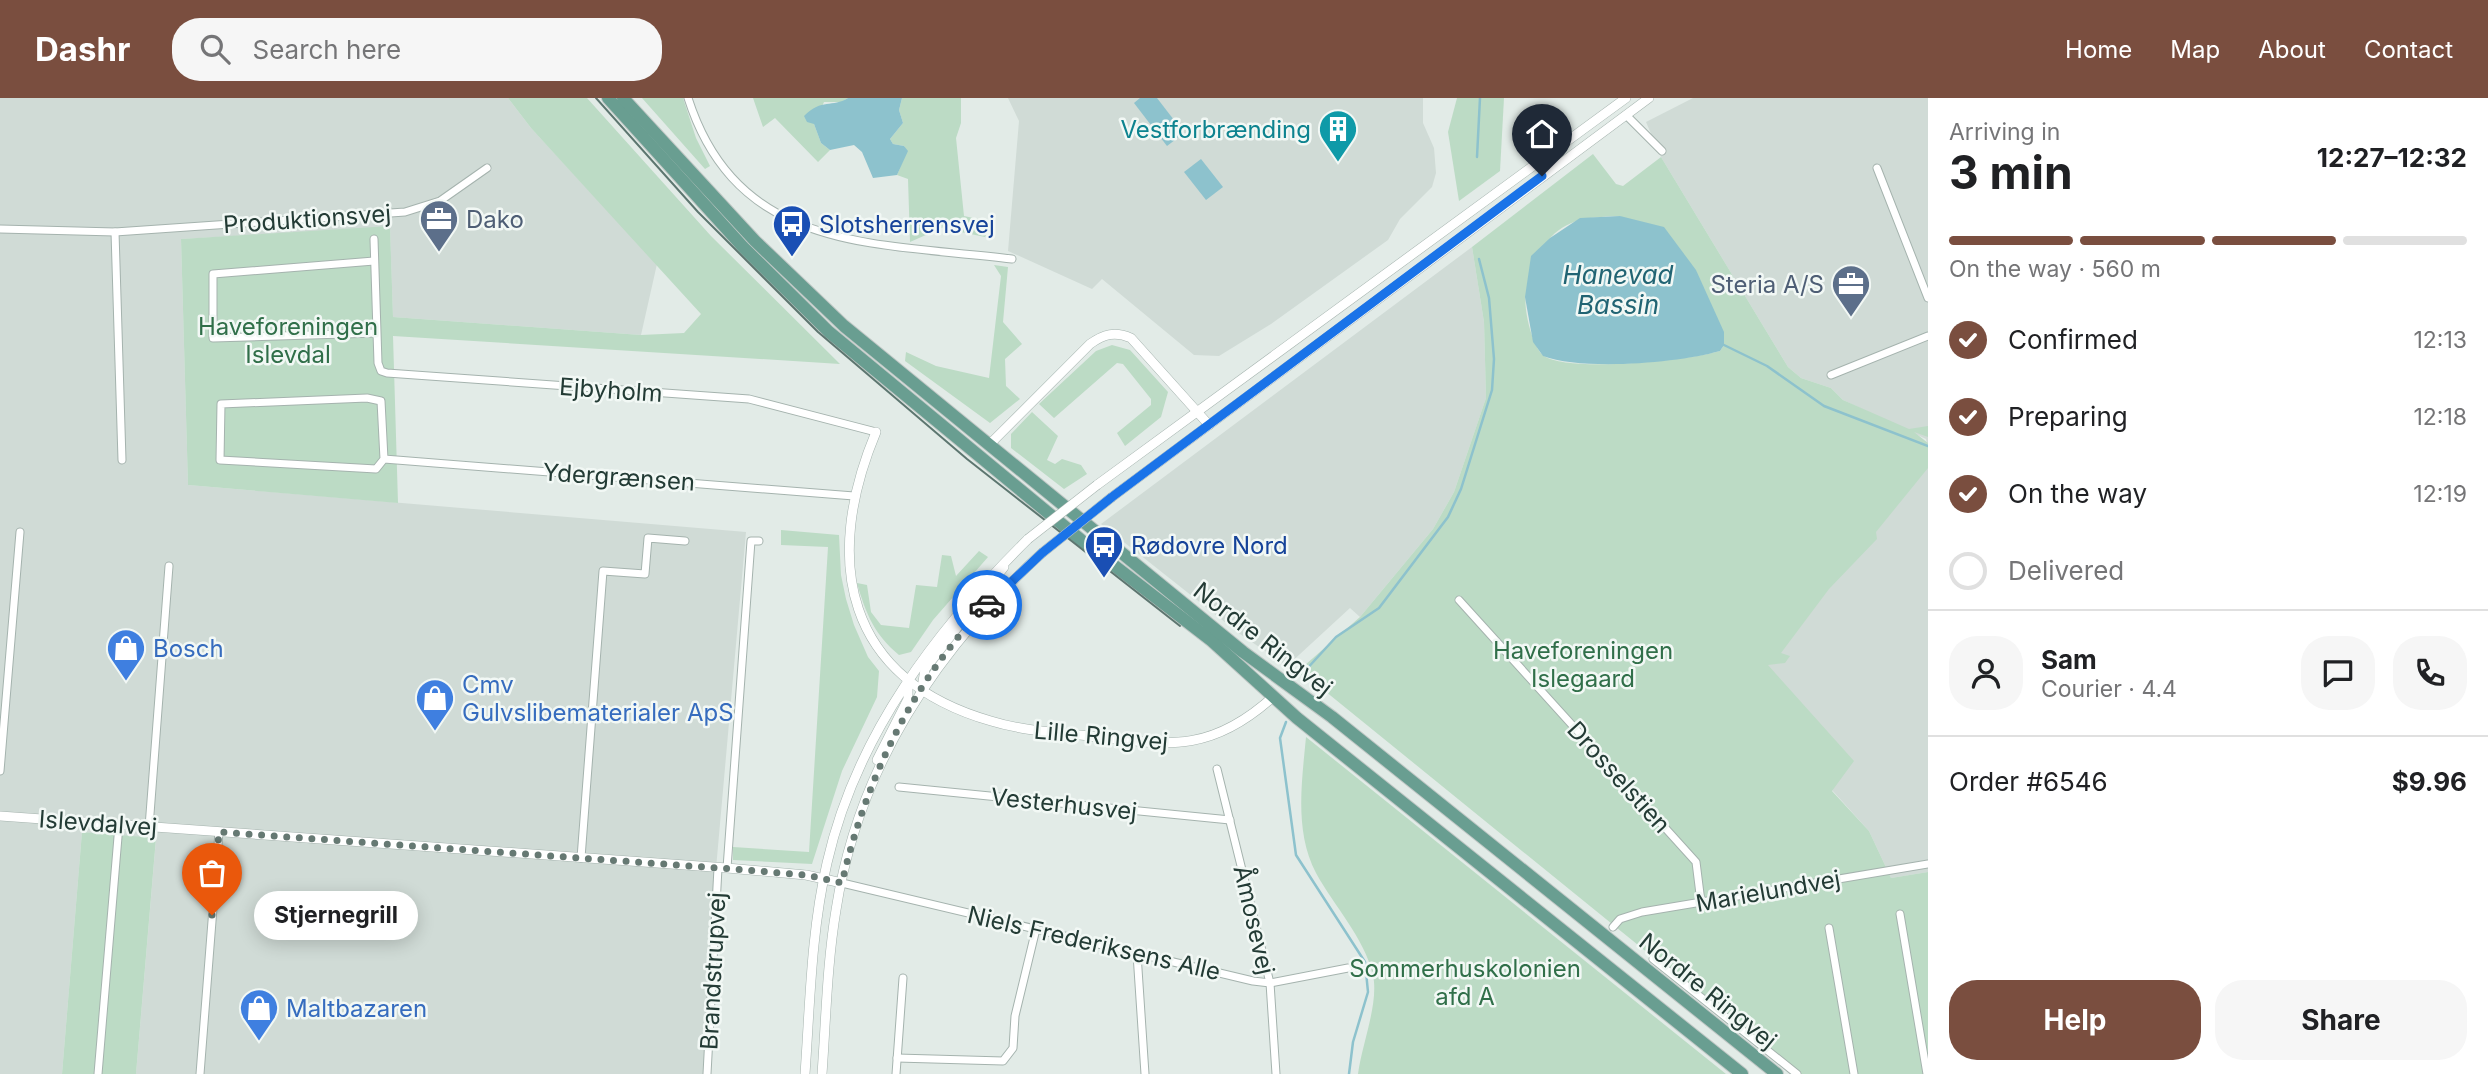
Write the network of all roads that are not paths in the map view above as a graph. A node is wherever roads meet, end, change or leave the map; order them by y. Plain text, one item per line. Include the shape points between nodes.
1 (608, 98) edge
2 (623, 98) edge
3 (688, 98) edge
4 (1626, 98) edge
5 (1649, 98) edge
6 (1626, 115) junction
7 (1662, 151) dead end
8 (487, 167) dead end
9 (1877, 168) dead end
10 (0, 229) edge
11 (115, 232) junction
12 (374, 239) dead end
13 (1012, 259) dead end
14 (374, 261) junction
15 (1928, 298) edge
16 (376, 333) junction
17 (1928, 336) edge
18 (1830, 375) dead end
19 (1198, 411) junction
20 (1209, 425) junction
21 (876, 432) joint
22 (989, 445) junction
23 (384, 458) junction
24 (122, 460) dead end
25 (854, 496) junction
26 (20, 532) dead end
27 (685, 541) dead end
28 (759, 541) dead end
29 (1013, 554) junction
30 (169, 566) dead end
31 (1459, 600) dead end
32 (908, 679) junction
33 (922, 688) junction
34 (1274, 696) junction
35 (1217, 769) dead end
36 (0, 771) edge
37 (899, 787) dead end
38 (871, 789) junction
39 (0, 816) edge
40 (1230, 820) junction
41 (119, 825) junction
42 (149, 827) junction
43 (219, 832) junction
44 (581, 858) junction
45 (1928, 864) edge
46 (722, 868) junction
47 (824, 879) junction
48 (842, 883) junction
49 (1701, 902) junction
50 (1900, 914) dead end
51 (1613, 927) dead end
52 (1829, 928) dead end
53 (1036, 929) junction
54 (1137, 954) junction
55 (1653, 959) dead end
56 (1348, 968) dead end
57 (903, 978) dead end
58 (1270, 983) junction
59 (897, 1058) junction
60 (99, 1074) edge
61 (200, 1074) edge
62 (707, 1074) edge
63 (805, 1074) edge
64 (822, 1074) edge
65 (897, 1074) edge
66 (1145, 1074) edge
67 (1276, 1074) edge
68 (1742, 1074) edge
69 (1777, 1074) edge
70 (1797, 1074) edge
71 (1854, 1074) edge
72 (1927, 1074) edge

1 - 34 main road, Nordre Ringvej via 744,247 829,331
2 - 22 main road, Nordre Ringvej via 791,276 844,326
3 - 13 street via 700,135 730,179 785,219 863,243
4 - 19 street
5 - 6 street
6 - 7 street
6 - 20 street
8 - 11 street, Produktionsvej via 440,201 405,212
9 - 15 street
10 - 11 street, Produktionsvej
11 - 24 street
12 - 14 street, Ejbyholm
14 - 16 street, Ejbyholm
14 - 16 street via 213,274 213,338
16 - 21 street, Ejbyholm via 378,363 387,373 749,399
17 - 18 street
19 - 20 street
19 - 22 street via 1131,338 1114,334 1090,344
19 - 29 street, bridge
20 - 33 street, bridge via 1042,553 981,612
21 - 25 street
22 - 69 main road, Nordre Ringvej via 1242,652 1332,717
23 - 23 street, Ydergrænsen via 381,401 221,404 220,460 376,469
23 - 25 street, Ydergrænsen
25 - 32 street via 849,549 859,612 881,655
26 - 36 street
27 - 44 street via 648,538 645,574 603,571
28 - 46 street, Brandstrupvej via 751,541
29 - 32 street via 956,615
29 - 33 street via 925,669
30 - 42 street
31 - 49 street, Drosselstien via 1696,862
32 - 33 street
32 - 38 street via 908,699 874,766
32 - 47 street via 844,808
33 - 34 street, Lille Ringvej via 970,714 1016,727 1172,744 1230,729
33 - 38 street
34 - 68 main road, Nordre Ringvej
35 - 40 street, Åmosevej
37 - 40 street, Vesterhusvej
38 - 48 street
39 - 41 street, Islevdalvej
40 - 58 street, Åmosevej
41 - 42 street, Islevdalvej
41 - 60 street
42 - 43 street, Islevdalvej
43 - 44 street, Islevdalvej
43 - 61 street
44 - 46 street, Islevdalvej
45 - 49 street, Marielundvej
46 - 47 street, Islevdalvej
46 - 62 street, Brandstrupvej
47 - 48 street, Islevdalvej
47 - 63 street via 812,964
48 - 53 street, Niels Frederiksens Alle
48 - 64 street via 829,967
49 - 51 street, Marielundvej via 1630,914
50 - 72 street
52 - 71 street
53 - 54 street, Niels Frederiksens Alle
53 - 59 street via 1015,1016 1013,1048 1003,1061
54 - 58 street, Niels Frederiksens Alle
54 - 66 street
55 - 70 street
56 - 58 street, Niels Frederiksens Alle
57 - 59 street
58 - 67 street, Åmosevej
59 - 65 street

